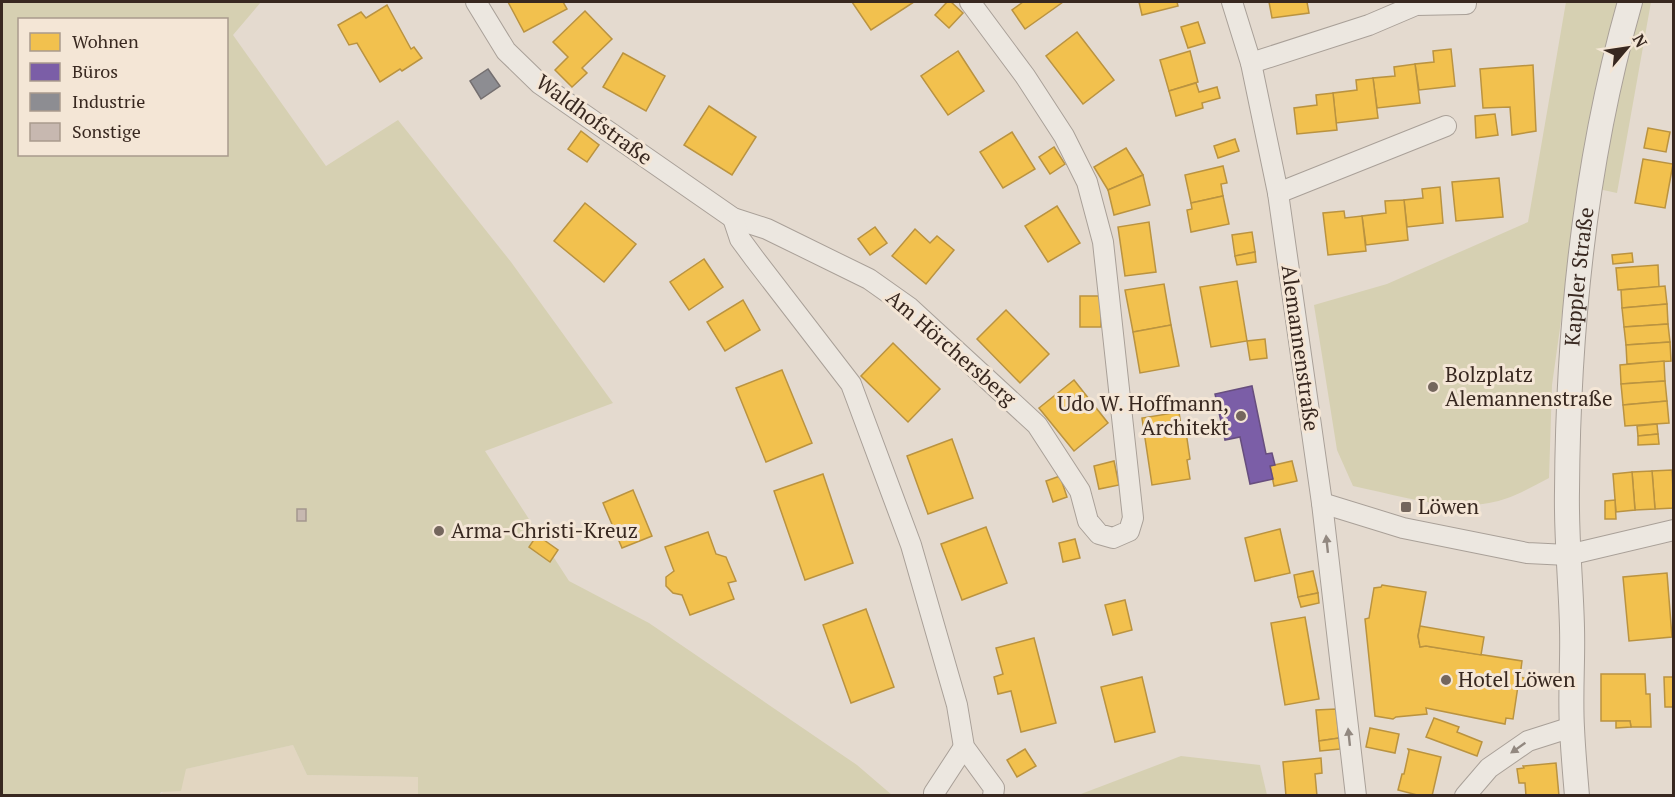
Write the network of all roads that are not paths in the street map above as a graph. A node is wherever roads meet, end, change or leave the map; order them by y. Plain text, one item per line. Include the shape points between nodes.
1 (476, 2) edge
2 (970, 2) edge
3 (1232, 2) edge
4 (1630, 2) edge
5 (1466, 4) dead end
6 (1251, 63) junction
7 (1446, 126) dead end
8 (1278, 193) junction
9 (733, 218) junction
10 (1322, 502) junction
11 (1674, 530) edge
12 (1568, 555) junction
13 (1572, 727) junction
14 (964, 747) junction
15 (935, 795) edge
16 (993, 795) edge
17 (1356, 795) edge
18 (1465, 795) edge
19 (1577, 795) edge

1 - 9 street, Waldhofstraße via 506,51 540,84
2 - 9 street, Am Hörchersberg via 1025,76 1064,136 1087,182 1103,242 1133,518 1129,531 1113,538 1099,534 1088,521 1080,491 1037,425 910,308 869,279 767,228
3 - 6 street, Alemannenstraße
4 - 12 street, Kappler Straße via 1617,47 1597,152 1571,340
5 - 6 street via 1416,5 1369,25
6 - 8 street, Alemannenstraße
7 - 8 street
8 - 10 street, Alemannenstraße
9 - 14 street via 740,239 851,384 911,545 957,705
10 - 12 street via 1403,528 1461,541 1527,553
17 -> 10 street, Alemannenstraße
11 - 12 street
12 - 13 street, Kappler Straße
13 -> 18 street via 1528,741 1489,768
13 - 19 street, Kappler Straße
14 - 15 street
14 - 16 street via 994,788

